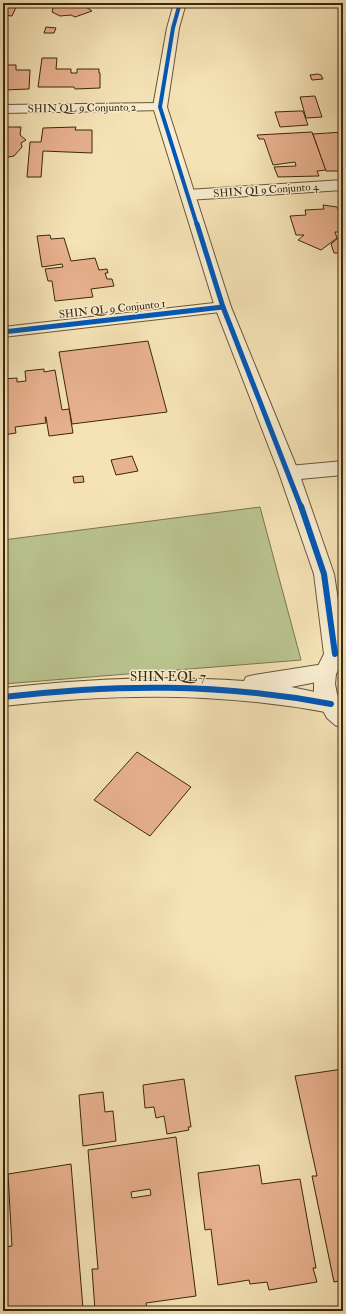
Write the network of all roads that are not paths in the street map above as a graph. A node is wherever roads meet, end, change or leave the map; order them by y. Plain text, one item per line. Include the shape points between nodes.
1 (180, 3) edge
2 (160, 106) junction
3 (3, 109) edge
4 (343, 184) edge
5 (188, 196) junction
6 (223, 307) junction
7 (3, 332) edge
8 (343, 468) edge
9 (289, 473) junction
10 (324, 574) junction
11 (343, 596) edge
12 (334, 659) edge
13 (223, 688) junction
14 (3, 697) edge
15 (337, 711) edge

1 - 2 street via 173,28
2 - 3 street, SHIN QL 9 Conjunto 2
2 - 5 street
4 - 5 street, SHIN QI 9 Conjunto 4
5 - 6 street
6 - 7 street, SHIN QL 9 Conjunto 1
6 - 9 street
8 - 9 street
9 - 10 street
10 - 11 street
10 - 12 street
12 - 13 street, SHIN EQL 7
12 - 15 street via 325,695
13 - 14 street, SHIN EQL 7 via 122,688
13 - 15 street, SHIN EQL 7 via 302,698

